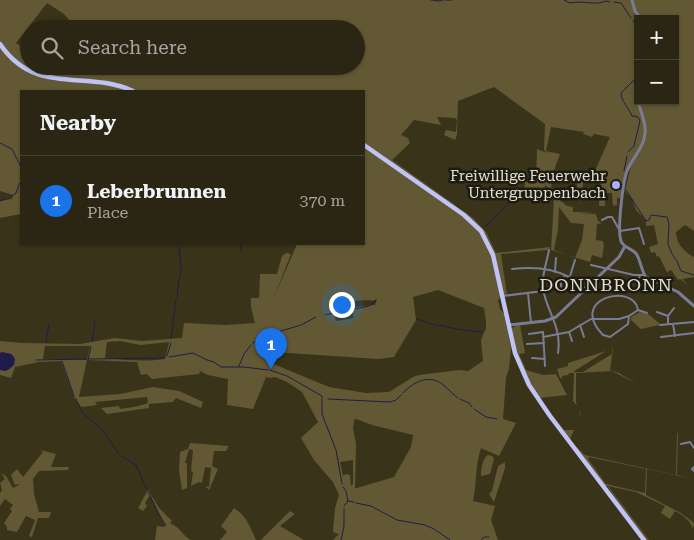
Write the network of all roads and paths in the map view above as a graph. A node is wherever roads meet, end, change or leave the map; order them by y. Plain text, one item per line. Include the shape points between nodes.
1 (632, 0) edge
2 (638, 15) edge
3 (0, 44) edge
4 (20, 64) edge
5 (40, 75) edge
6 (130, 90) edge
7 (639, 105) edge
8 (365, 146) edge
9 (602, 220) dead end
10 (620, 232) junction
11 (644, 244) dead end
12 (625, 246) junction
13 (550, 250) dead end
14 (556, 258) dead end
15 (574, 260) dead end
16 (591, 265) dead end
17 (607, 268) junction
18 (512, 269) dead end
19 (545, 269) junction
20 (554, 272) junction
21 (566, 274) junction
22 (642, 275) junction
23 (570, 276) junction
24 (637, 285) dead end
25 (585, 288) junction
26 (561, 290) dead end
27 (543, 291) junction
28 (528, 293) junction
29 (502, 296) junction
30 (694, 306) edge
31 (674, 308) dead end
32 (638, 310) junction
33 (657, 312) dead end
34 (647, 313) dead end
35 (629, 316) junction
36 (668, 316) junction
37 (554, 319) junction
38 (593, 319) junction
39 (694, 322) edge
40 (531, 323) junction
41 (668, 324) junction
42 (673, 324) junction
43 (509, 325) junction
44 (660, 325) dead end
45 (580, 326) junction
46 (569, 332) junction
47 (694, 333) edge
48 (528, 334) dead end
49 (559, 335) junction
50 (674, 336) junction
51 (543, 337) junction
52 (584, 337) dead end
53 (662, 337) dead end
54 (572, 341) dead end
55 (544, 343) junction
56 (527, 344) dead end
57 (558, 352) dead end
58 (532, 358) dead end
59 (545, 358) junction
60 (545, 366) dead end
61 (681, 444) dead end
62 (694, 448) edge
63 (644, 540) edge

1 - 2 street
3 - 4 main road
5 - 6 main road via 117,85
7 - 10 street via 645,134 643,145 624,179
8 - 29 main road via 481,230 490,246
9 - 10 street via 611,216
10 - 11 street via 639,228
10 - 12 street
12 - 17 street
12 - 22 street via 636,253
13 - 19 street
14 - 20 street
15 - 23 street
16 - 17 street
17 - 22 street
17 - 25 street
18 - 19 street
19 - 20 street
19 - 27 street
20 - 21 street
21 - 23 street
21 - 26 street
22 - 24 street
22 - 30 street via 678,292
23 - 25 street
25 - 37 street
27 - 28 street
27 - 37 street
28 - 29 street
28 - 40 street
29 - 43 main road
31 - 36 street
32 - 34 street
32 - 35 street
32 - 38 street via 631,300 609,296 597,304
33 - 36 street
35 - 38 street via 617,320
35 - 38 street via 628,324 608,337 595,327
36 - 41 street
37 - 40 street
37 - 49 street
38 - 45 street
39 - 42 street
40 - 43 street
41 - 42 street
41 - 44 street
42 - 50 street
43 - 63 main road via 519,364 535,396
45 - 46 street
45 - 52 street
46 - 49 street
46 - 54 street
47 - 50 street
48 - 51 street via 543,332
49 - 51 street
49 - 57 street
50 - 53 street
51 - 55 street
55 - 56 street
55 - 59 street
58 - 59 street
59 - 60 street
61 - 62 street via 690,442

